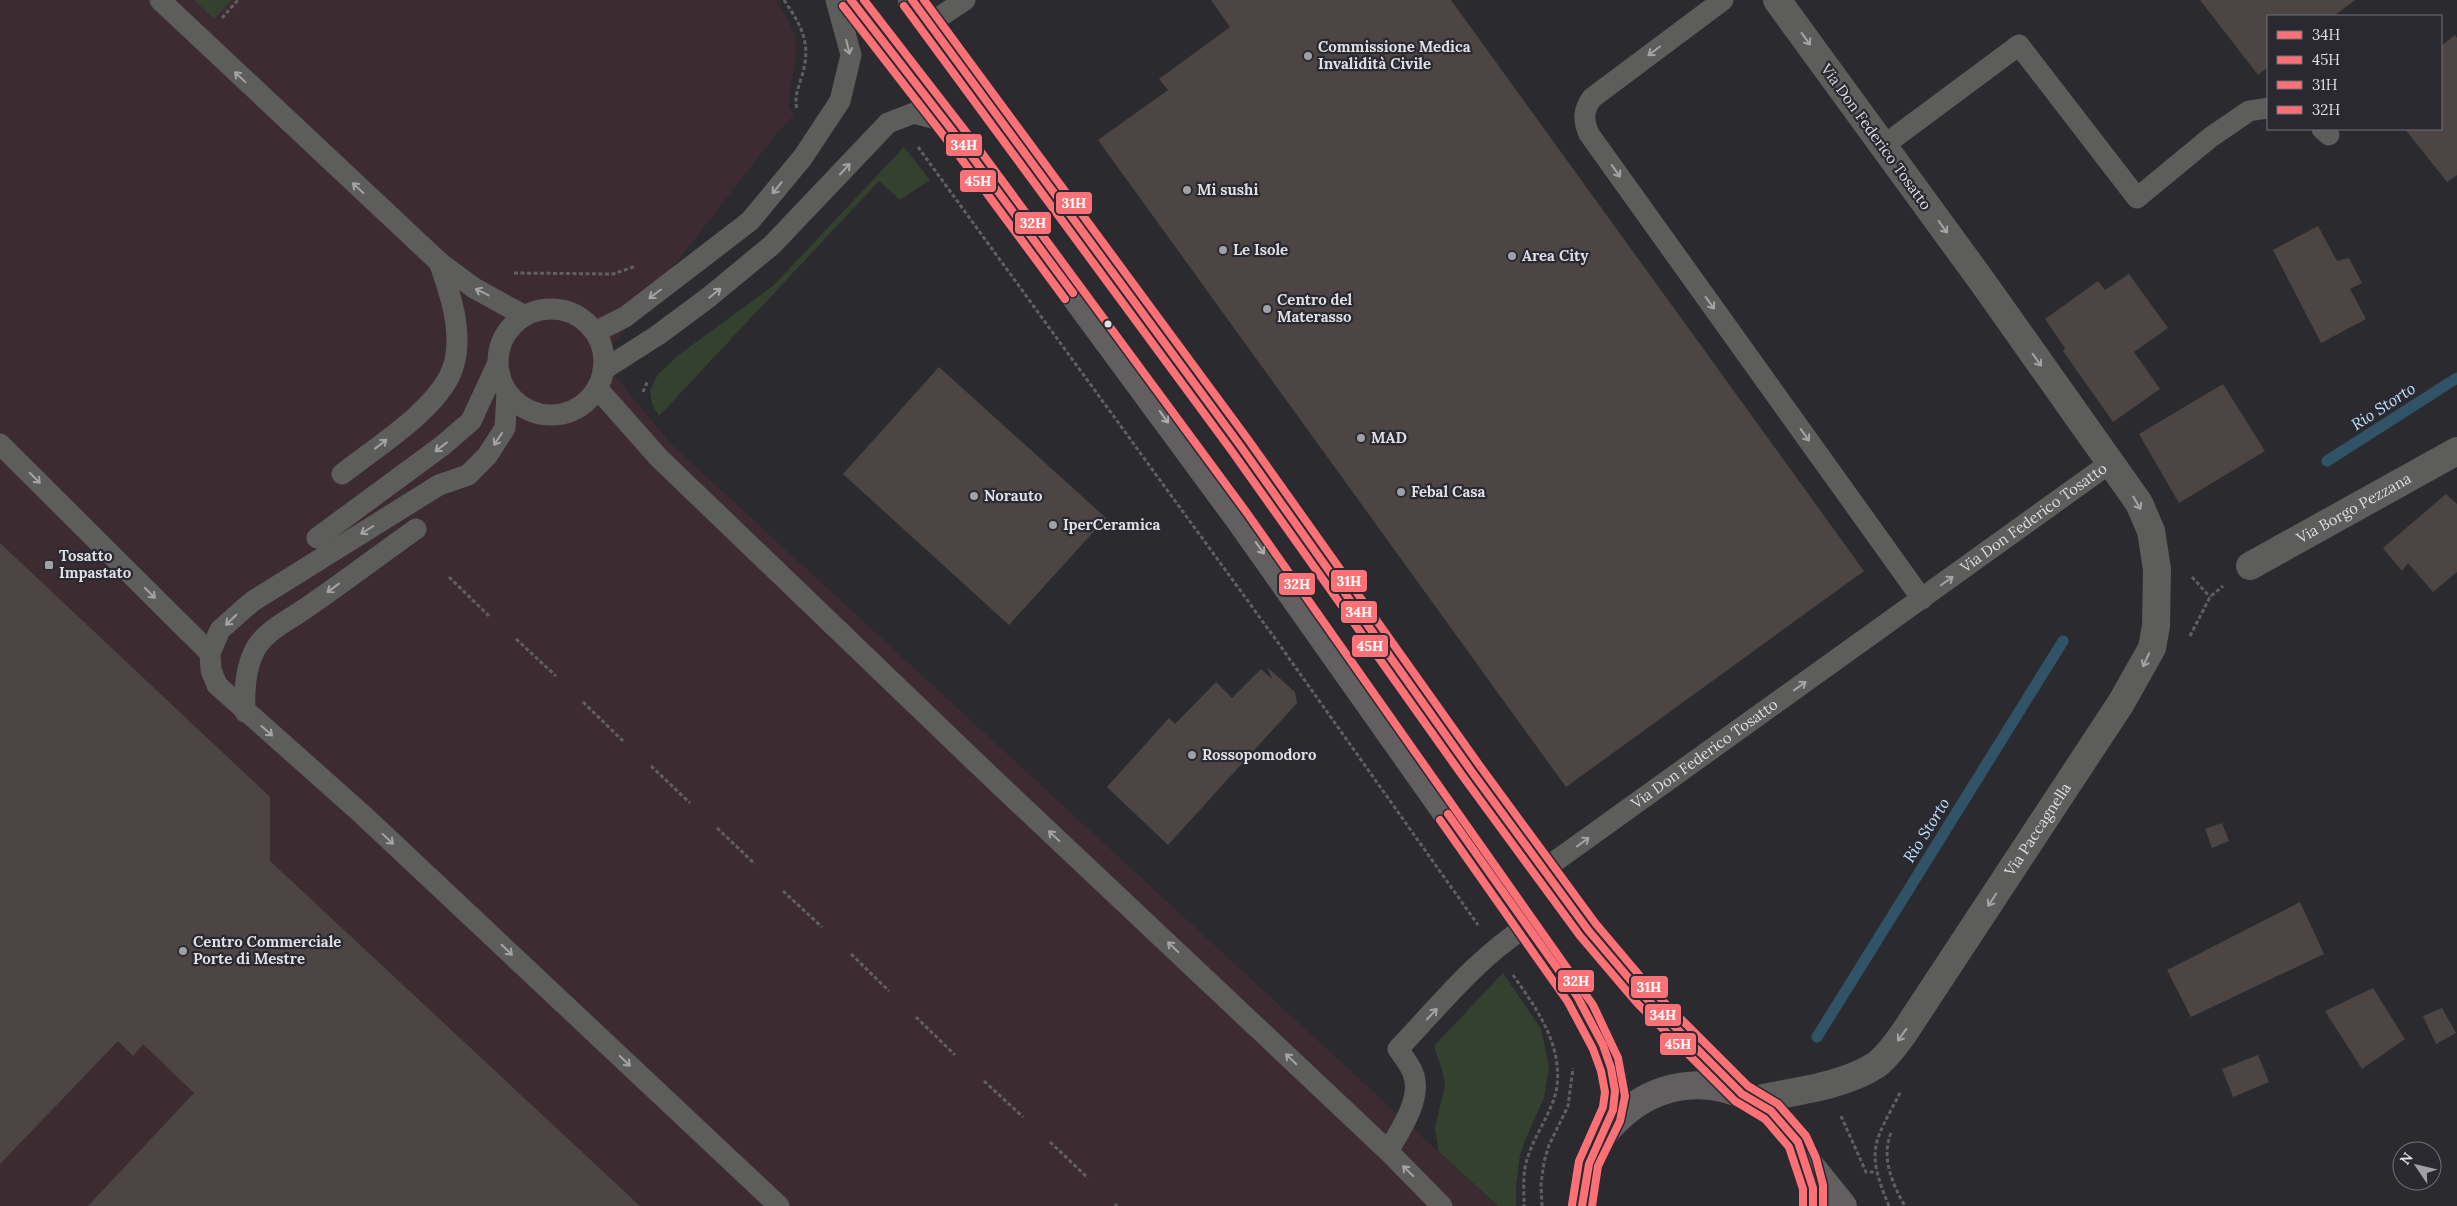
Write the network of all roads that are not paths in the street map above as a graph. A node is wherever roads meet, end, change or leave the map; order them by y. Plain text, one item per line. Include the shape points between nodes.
1 (160, 0) edge
2 (836, 0) edge
3 (851, 0) edge
4 (912, 0) edge
5 (965, 0) edge
6 (1723, 0) edge
7 (1777, 0) edge
8 (929, 24) junction
9 (2267, 108) edge
10 (944, 121) junction
11 (1883, 146) junction
12 (438, 262) junction
13 (525, 316) junction
14 (595, 332) junction
15 (497, 365) junction
16 (600, 379) junction
17 (507, 393) junction
18 (0, 444) edge
19 (2457, 451) edge
20 (2110, 463) junction
21 (342, 474) dead end
22 (416, 529) dead end
23 (317, 538) dead end
24 (2250, 566) dead end
25 (1922, 599) junction
26 (210, 653) junction
27 (245, 712) junction
28 (1543, 870) junction
29 (1527, 926) junction
30 (1748, 1097) junction
31 (1605, 1133) junction
32 (1388, 1151) junction
33 (1806, 1161) junction
34 (779, 1206) edge
35 (1442, 1206) edge
36 (1582, 1206) edge
37 (1813, 1206) edge
38 (1843, 1206) edge

12 -> 1 lane
2 -> 14 lane via 851,55 840,101 803,157 750,221 625,317
3 - 10 street
4 - 8 street
5 - 8 lane
6 -> 25 lane via 1592,98 1586,106 1585,124 1589,134
7 -> 11 street, Via Don Federico Tosatto
8 - 28 street via 1221,420
9 - 11 lane via 2249,111 2137,198 2019,45
16 -> 10 lane via 709,298 772,245 888,123 914,113
10 -> 29 street via 1239,518
11 -> 20 street, Via Don Federico Tosatto
13 -> 12 lane via 474,288
21 -> 12 lane via 430,402 450,376 456,349 454,308
13 - 14 lane via 539,310 563,311 584,321
13 - 15 lane via 504,337
14 - 16 lane via 604,357
15 - 17 lane
15 -> 23 lane via 471,421
16 - 17 lane via 586,402 570,411 553,415 536,413 520,406
32 -> 16 lane via 666,465
17 -> 26 lane via 506,428 468,475 439,485 253,601 220,630
18 -> 26 lane
19 - 24 street, Via Borgo Pezzana
25 -> 20 lane, Via Don Federico Tosatto
20 -> 30 street, Via Paccagnella via 2139,503 2151,531 2157,569 2156,626 2152,648 2121,704 1904,1033 1876,1064 1827,1084
22 -> 27 lane via 280,624 256,648 247,673
28 -> 25 lane, Via Don Federico Tosatto
26 - 27 lane via 211,670 217,685
27 -> 34 lane via 370,821
28 - 30 street via 1632,982
29 - 31 street via 1587,1014 1610,1068 1614,1098
32 -> 29 lane via 1403,1126 1414,1096 1414,1074 1398,1049 1495,949
30 - 31 street via 1721,1088 1677,1087 1636,1103
30 - 33 street via 1771,1111 1786,1126
31 - 36 street via 1591,1156 1584,1180
35 -> 32 lane
33 - 37 street via 1813,1188
33 - 38 street

